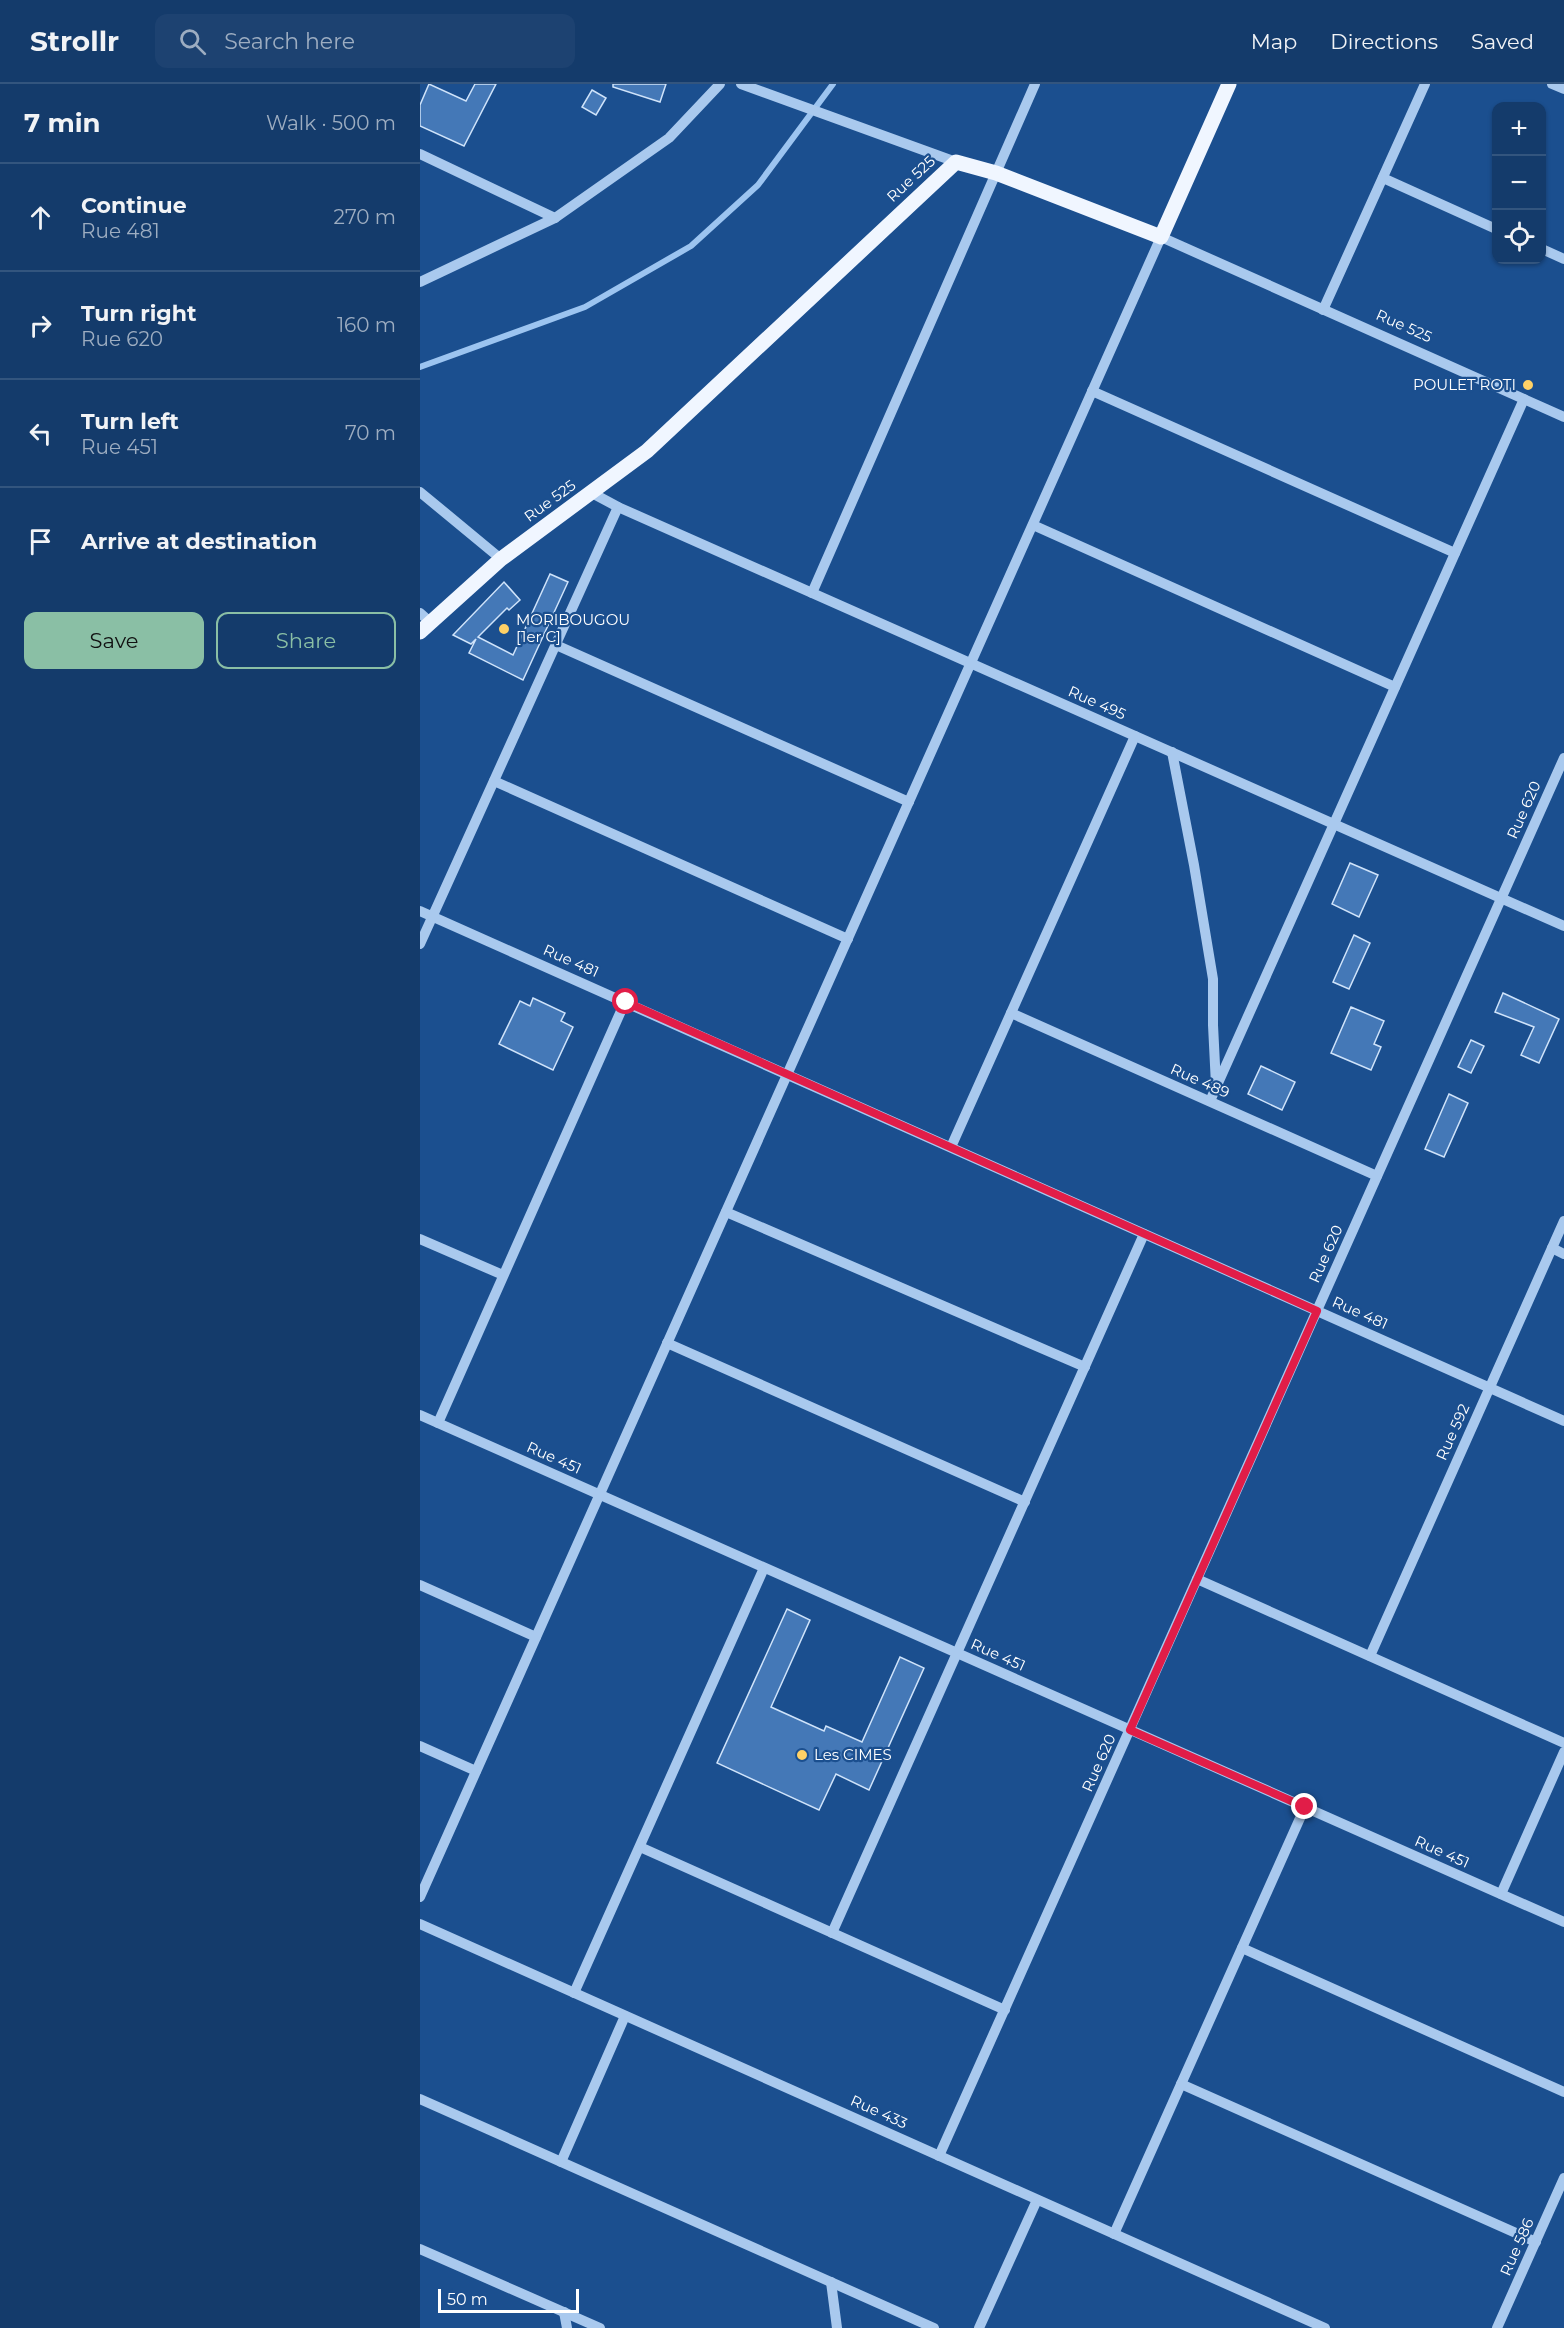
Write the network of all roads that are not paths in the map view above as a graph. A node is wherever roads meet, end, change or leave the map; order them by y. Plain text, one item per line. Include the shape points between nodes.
1 (720, 84) edge
2 (741, 84) edge
3 (1035, 84) edge
4 (1230, 84) edge
5 (1425, 84) edge
6 (1552, 84) edge
7 (1564, 89) edge
8 (420, 154) edge
9 (956, 162) junction
10 (996, 173) junction
11 (1383, 178) junction
12 (555, 218) junction
13 (1492, 227) edge
14 (1161, 237) junction
15 (1546, 251) edge
16 (1564, 259) edge
17 (420, 282) edge
18 (1323, 310) junction
19 (1092, 392) junction
20 (1524, 399) junction
21 (1564, 417) edge
22 (420, 492) edge
23 (592, 493) junction
24 (618, 507) junction
25 (1032, 525) junction
26 (1455, 553) junction
27 (501, 559) junction
28 (812, 593) junction
29 (423, 622) edge
30 (556, 645) junction
31 (971, 663) junction
32 (1395, 687) junction
33 (1135, 736) junction
34 (1172, 752) junction
35 (1564, 758) edge
36 (494, 781) junction
37 (909, 802) junction
38 (1334, 824) junction
39 (1501, 898) junction
40 (420, 911) edge
41 (433, 916) junction
42 (1564, 926) edge
43 (848, 939) junction
44 (420, 944) edge
45 (626, 1002) junction
46 (1011, 1012) junction
47 (787, 1074) junction
48 (1216, 1088) junction
49 (1210, 1101) junction
50 (951, 1147) junction
51 (1377, 1176) junction
52 (726, 1212) junction
53 (1564, 1221) edge
54 (1144, 1234) junction
55 (420, 1239) edge
56 (1552, 1248) junction
57 (1564, 1254) edge
58 (503, 1275) junction
59 (1317, 1311) junction
60 (667, 1343) junction
61 (1085, 1367) junction
62 (1490, 1388) junction
63 (420, 1415) edge
64 (1564, 1421) edge
65 (438, 1423) junction
66 (599, 1495) junction
67 (1025, 1502) junction
68 (764, 1568) junction
69 (1197, 1579) junction
70 (420, 1585) edge
71 (536, 1637) junction
72 (957, 1653) junction
73 (1370, 1656) junction
74 (1130, 1730) junction
75 (1564, 1743) edge
76 (420, 1746) edge
77 (1564, 1752) edge
78 (476, 1771) junction
79 (1305, 1807) junction
80 (640, 1847) junction
81 (1501, 1894) junction
82 (420, 1897) edge
83 (1564, 1922) edge
84 (420, 1924) edge
85 (832, 1933) junction
86 (1242, 1948) junction
87 (574, 1993) junction
88 (1005, 2010) junction
89 (626, 2016) junction
90 (1181, 2084) junction
91 (1564, 2092) edge
92 (420, 2099) edge
93 (939, 2156) junction
94 (561, 2162) junction
95 (1564, 2178) edge
96 (1037, 2200) junction
97 (1114, 2234) junction
98 (1536, 2242) junction
99 (420, 2249) edge
100 (831, 2282) junction
101 (564, 2312) junction
102 (567, 2328) edge
103 (600, 2328) edge
104 (837, 2328) edge
105 (934, 2328) edge
106 (980, 2328) edge
107 (1325, 2328) edge
108 (1497, 2328) edge

1 - 12 street via 669,138
2 - 9 street
3 - 10 street
4 - 14 main road
5 - 11 street
6 - 7 street
8 - 12 street
9 - 10 main road, Rue 525
9 - 23 main road, Rue 525 via 646,450
10 - 14 main road, Rue 525
10 - 28 street
11 - 13 street
11 - 18 street
12 - 17 street
14 - 18 street, Rue 525
14 - 19 street
15 - 16 street
18 - 20 street, Rue 525
19 - 25 street
19 - 26 street
20 - 21 street, Rue 525
20 - 26 street
22 - 27 street
23 - 24 street, Rue 495
23 - 27 main road, Rue 525
24 - 28 street, Rue 495
24 - 30 street
25 - 31 street
25 - 32 street
26 - 32 street
27 - 29 main road, Rue 525
28 - 31 street, Rue 495
30 - 36 street
30 - 37 street
31 - 33 street, Rue 495
31 - 37 street
32 - 38 street
33 - 34 street, Rue 495
33 - 46 street
34 - 38 street, Rue 495
34 - 48 street via 1214,979
35 - 39 street, Rue 620
36 - 41 street
36 - 43 street
37 - 43 street
38 - 39 street, Rue 495
38 - 48 street
39 - 42 street, Rue 495
39 - 51 street, Rue 620
40 - 41 street, Rue 481
41 - 44 street
41 - 45 street, Rue 481
43 - 47 street
45 - 47 street, Rue 481
45 - 58 street
46 - 49 street, Rue 489
46 - 50 street
47 - 50 street, Rue 481
47 - 52 street
48 - 49 street
49 - 51 street, Rue 489
50 - 54 street, Rue 481
51 - 59 street, Rue 620
52 - 60 street
52 - 61 street
53 - 56 street, Rue 592
54 - 59 street, Rue 481
54 - 61 street
55 - 58 street
56 - 57 street
56 - 62 street, Rue 592
58 - 65 street
59 - 62 street, Rue 481
59 - 69 street, Rue 620
60 - 66 street
60 - 67 street
61 - 67 street
62 - 64 street, Rue 481
62 - 73 street, Rue 592
63 - 65 street, Rue 451
65 - 66 street, Rue 451
66 - 68 street, Rue 451
66 - 71 street
67 - 72 street
68 - 72 street, Rue 451
68 - 80 street
69 - 73 street
69 - 74 street, Rue 620
70 - 71 street
71 - 78 street
72 - 74 street, Rue 451
72 - 85 street
73 - 75 street
74 - 79 street, Rue 451
74 - 88 street, Rue 620
76 - 78 street
77 - 81 street
78 - 82 street
79 - 81 street, Rue 451
79 - 86 street
80 - 85 street
80 - 87 street
81 - 83 street, Rue 451
84 - 87 street, Rue 433
85 - 88 street
86 - 90 street
86 - 91 street
87 - 89 street, Rue 433
88 - 93 street, Rue 620
89 - 93 street, Rue 433
89 - 94 street
90 - 97 street
90 - 98 street
92 - 94 street
93 - 96 street, Rue 433
94 - 100 street
95 - 98 street, Rue 586
96 - 97 street, Rue 433
96 - 106 street
97 - 107 street, Rue 433
98 - 108 street, Rue 586
99 - 101 street
100 - 104 street
100 - 105 street
101 - 102 street
101 - 103 street

